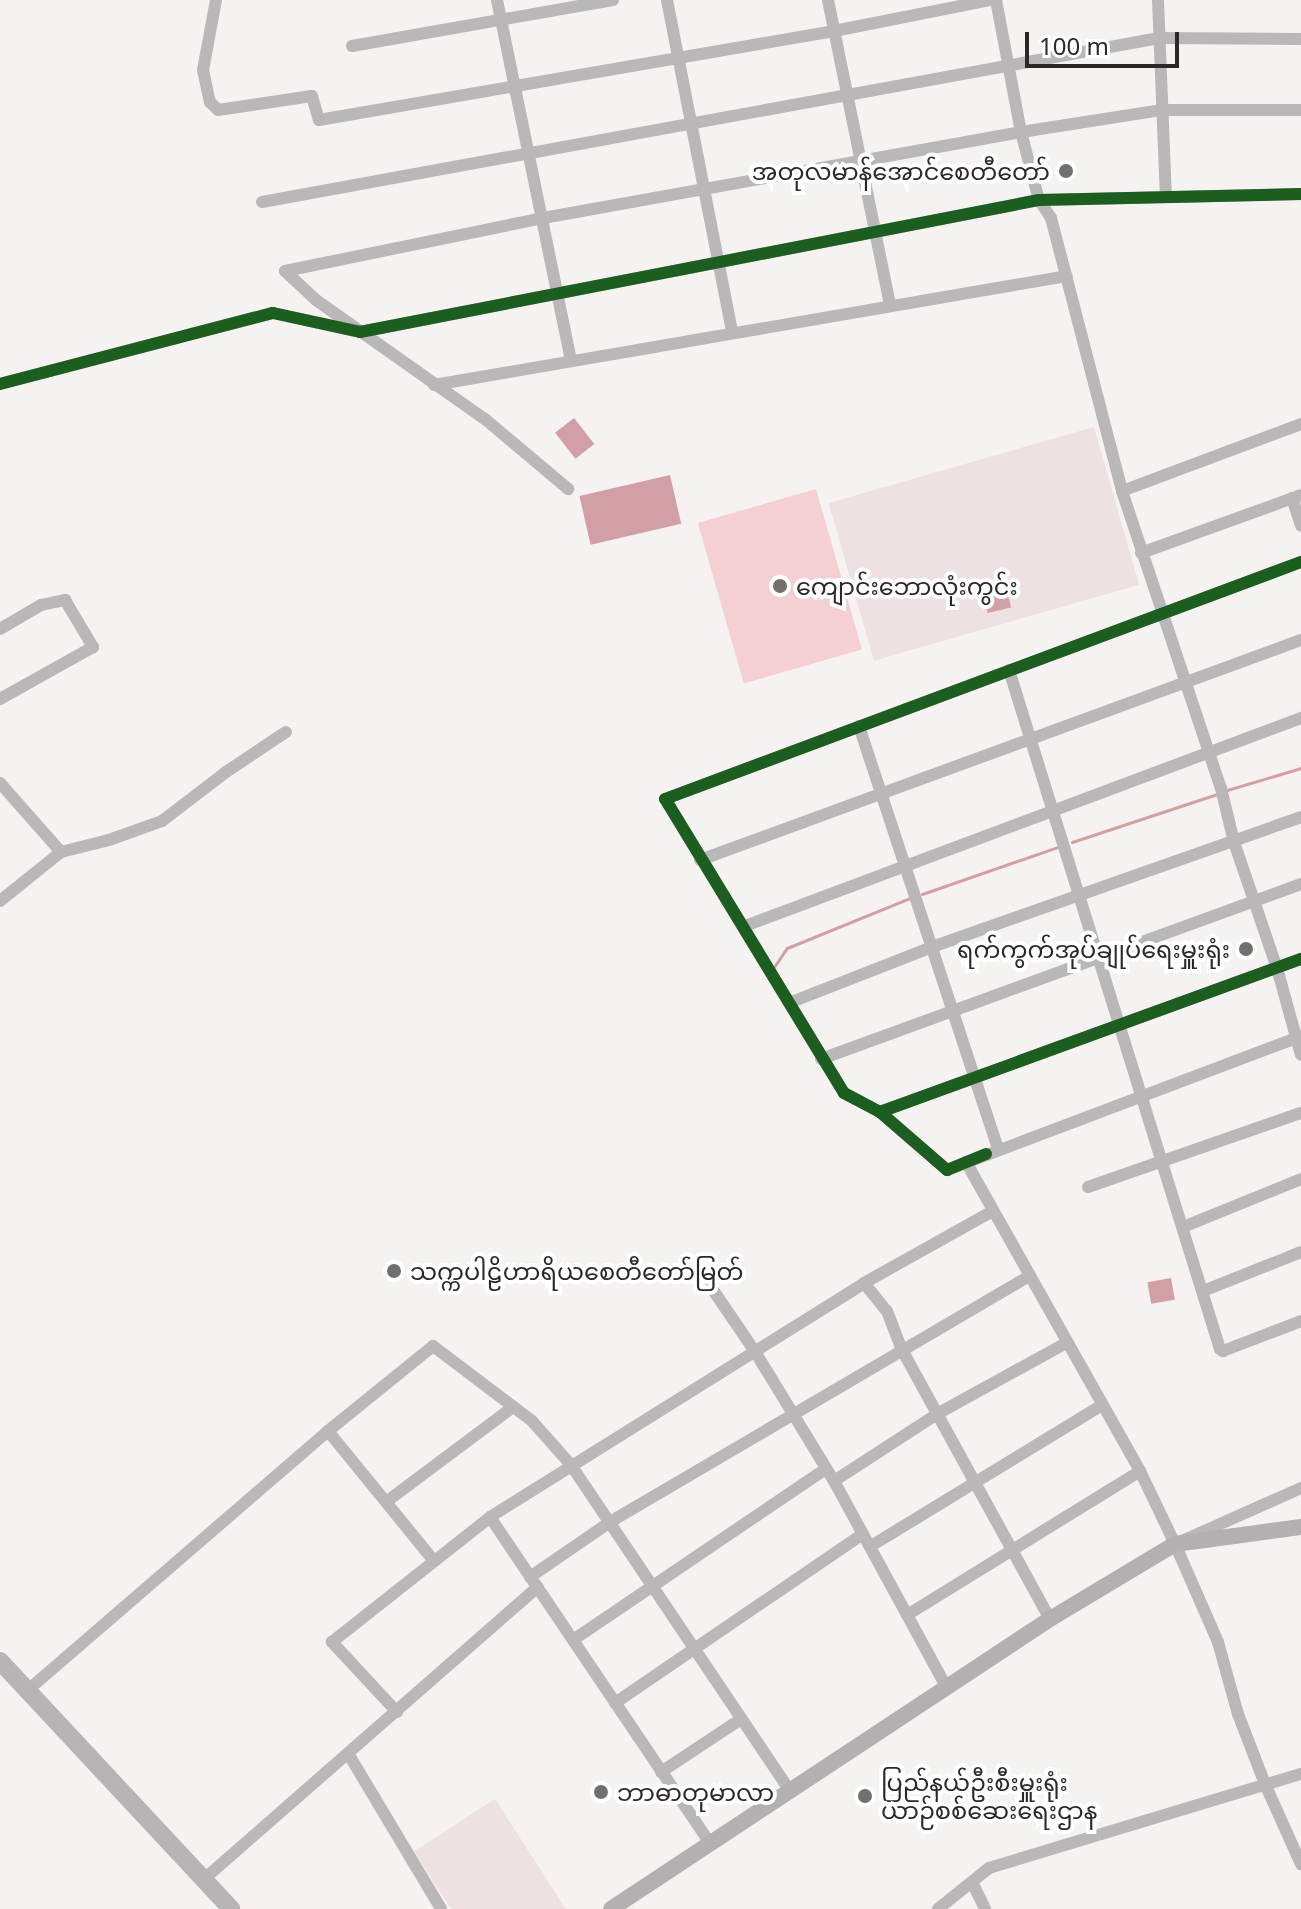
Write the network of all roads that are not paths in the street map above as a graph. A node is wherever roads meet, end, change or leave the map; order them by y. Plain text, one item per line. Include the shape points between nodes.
1 (216, 0) edge
2 (497, 0) edge
3 (613, 0) edge
4 (667, 0) edge
5 (828, 0) edge
6 (993, 0) edge
7 (1158, 0) edge
8 (502, 21) junction
9 (834, 31) junction
10 (1159, 38) junction
11 (1301, 39) edge
12 (352, 46) dead end
13 (678, 57) junction
14 (1008, 66) junction
15 (516, 87) junction
16 (848, 96) junction
17 (1162, 110) junction
18 (1301, 110) edge
19 (691, 122) junction
20 (1021, 132) junction
21 (529, 153) junction
22 (862, 163) junction
23 (704, 188) junction
24 (1301, 194) edge
25 (1166, 196) junction
26 (1039, 200) junction
27 (262, 202) dead end
28 (543, 218) junction
29 (875, 231) junction
30 (718, 261) junction
31 (1067, 276) junction
32 (557, 293) junction
33 (890, 305) junction
34 (732, 331) junction
35 (360, 332) junction
36 (571, 360) junction
37 (0, 384) edge
38 (434, 385) junction
39 (1301, 424) edge
40 (568, 489) dead end
41 (1122, 491) junction
42 (1297, 496) edge
43 (1301, 526) edge
44 (1141, 553) junction
45 (1301, 562) edge
46 (1160, 612) junction
47 (0, 629) edge
48 (1301, 640) edge
49 (1009, 670) junction
50 (1184, 682) junction
51 (0, 699) edge
52 (1301, 718) edge
53 (859, 726) junction
54 (286, 732) dead end
55 (1030, 739) junction
56 (1208, 753) junction
57 (0, 783) edge
58 (881, 794) junction
59 (1052, 812) junction
60 (1301, 817) edge
61 (1234, 842) junction
62 (61, 852) junction
63 (700, 860) junction
64 (905, 866) junction
65 (1301, 884) edge
66 (1081, 897) junction
67 (0, 901) edge
68 (1255, 903) junction
69 (745, 926) junction
70 (932, 947) junction
71 (1099, 955) junction
72 (1301, 959) edge
73 (1277, 968) junction
74 (789, 1003) junction
75 (954, 1009) junction
76 (1122, 1026) junction
77 (1298, 1037) edge
78 (1301, 1055) edge
79 (821, 1059) junction
80 (977, 1080) junction
81 (1144, 1097) junction
82 (880, 1112) junction
83 (1301, 1113) edge
84 (992, 1152) junction
85 (1163, 1161) junction
86 (966, 1162) junction
87 (973, 1179) junction
88 (1301, 1179) edge
89 (1088, 1187) dead end
90 (991, 1212) junction
91 (1183, 1227) junction
92 (1301, 1252) edge
93 (1030, 1276) junction
94 (864, 1283) junction
95 (711, 1287) dead end
96 (1203, 1291) junction
97 (1301, 1321) edge
98 (1068, 1342) junction
99 (901, 1348) junction
100 (754, 1350) junction
101 (1102, 1405) junction
102 (513, 1407) junction
103 (793, 1414) junction
104 (937, 1414) junction
105 (328, 1431) junction
106 (571, 1465) junction
107 (826, 1469) junction
108 (1140, 1471) junction
109 (834, 1481) junction
110 (975, 1483) junction
111 (1301, 1488) edge
112 (386, 1502) junction
113 (490, 1517) junction
114 (610, 1522) junction
115 (1301, 1527) edge
116 (863, 1534) junction
117 (1175, 1544) junction
118 (871, 1546) junction
119 (1013, 1551) junction
120 (434, 1561) junction
121 (534, 1582) junction
122 (654, 1585) junction
123 (907, 1615) junction
124 (1050, 1619) junction
125 (573, 1640) junction
126 (694, 1649) junction
127 (0, 1661) edge
128 (946, 1686) junction
129 (28, 1690) junction
130 (615, 1703) junction
131 (397, 1712) junction
132 (741, 1719) junction
133 (349, 1755) junction
134 (661, 1772) junction
135 (1301, 1774) edge
136 (1265, 1784) junction
137 (789, 1789) junction
138 (709, 1842) junction
139 (1301, 1864) edge
140 (203, 1880) junction
141 (972, 1882) junction
142 (231, 1909) edge
143 (441, 1909) edge
144 (611, 1909) edge
145 (938, 1909) edge
146 (985, 1909) edge

1 - 15 street via 203,70 210,102 218,110 312,96 319,120
2 - 8 street
3 - 8 street
4 - 13 street
5 - 9 street
6 - 9 street
6 - 14 street
7 - 10 street
8 - 12 street
8 - 15 street
9 - 13 street
9 - 16 street
10 - 11 street
10 - 14 street
10 - 17 street
13 - 15 street
13 - 19 street
14 - 16 street
14 - 20 street
15 - 21 street
16 - 19 street
16 - 22 street
17 - 18 street
17 - 20 street
17 - 25 street
19 - 21 street
19 - 23 street
20 - 22 street
20 - 26 street
21 - 27 street
21 - 28 street
22 - 23 street
22 - 29 street
23 - 28 street
23 - 30 street
24 - 25 street
25 - 26 street
26 - 29 street
26 - 31 street via 1051,218
28 - 32 street
28 - 35 street via 285,271
29 - 30 street
29 - 33 street
30 - 32 street
30 - 34 street
31 - 33 street
31 - 41 street
32 - 35 street
32 - 36 street
33 - 34 street
34 - 36 street
35 - 37 street via 273,313
35 - 38 street
36 - 38 street
38 - 40 street via 485,419
39 - 41 street
41 - 44 street
42 - 43 street
42 - 44 street
44 - 46 street
45 - 46 street
46 - 49 street
46 - 50 street
47 - 51 street via 41,605 65,600 93,647
48 - 50 street
49 - 53 street
49 - 55 street
50 - 55 street
50 - 56 street
52 - 56 street
53 - 58 street
53 - 63 street via 665,799
54 - 62 street via 162,821
55 - 58 street
55 - 59 street
56 - 59 street
56 - 61 street
57 - 62 street
58 - 63 street
58 - 64 street
59 - 64 street
59 - 66 street
60 - 61 street
61 - 66 street
61 - 68 street
62 - 67 street
63 - 69 street
64 - 69 street
64 - 70 street
65 - 68 street
66 - 70 street
66 - 71 street
68 - 71 street
68 - 73 street
69 - 74 street
70 - 74 street
70 - 75 street
71 - 75 street
71 - 76 street
72 - 73 street
73 - 76 street
73 - 77 street
74 - 79 street
75 - 79 street
75 - 80 street
76 - 80 street
76 - 81 street
77 - 78 street
77 - 81 street
79 - 82 street via 844,1093
80 - 82 street
80 - 84 street
81 - 84 street
81 - 85 street
82 - 86 street via 947,1170
83 - 85 street
84 - 86 street
84 - 87 street
85 - 89 street
85 - 91 street
86 - 87 street
87 - 90 street
88 - 91 street
90 - 93 street
90 - 94 street
91 - 96 street
92 - 96 street
93 - 98 street
93 - 99 street
94 - 99 street via 887,1311
94 - 100 street
95 - 100 street
96 - 97 street via 1223,1351
98 - 101 street
98 - 104 street
99 - 103 street
99 - 104 street
100 - 103 street
100 - 106 street
101 - 108 street
101 - 110 street
102 - 105 street via 433,1346
102 - 106 street
102 - 112 street
103 - 107 street
103 - 114 street
104 - 109 street
104 - 110 street
105 - 112 street
105 - 129 street
106 - 113 street
106 - 114 street
107 - 109 street
107 - 122 street
108 - 117 street
108 - 119 street
109 - 116 street
110 - 118 street
110 - 119 street
111 - 117 street
112 - 120 street
113 - 120 street
113 - 121 street
114 - 121 street
114 - 122 street
115 - 117 main road
116 - 118 street
116 - 126 street
117 - 124 main road
117 - 136 street via 1218,1642
118 - 123 street
119 - 123 street
119 - 124 street
120 - 131 street via 332,1642
121 - 125 street
121 - 131 street
122 - 125 street
122 - 126 street
123 - 128 street
124 - 128 main road
125 - 130 street
126 - 130 street
126 - 132 street
127 - 129 highway
128 - 137 main road
129 - 140 highway
130 - 134 street
131 - 133 street
132 - 134 street
132 - 137 street
133 - 140 street
133 - 143 street
134 - 138 street
135 - 136 street
136 - 139 street
136 - 141 street via 989,1868
137 - 138 main road
138 - 144 main road
140 - 142 highway
141 - 145 street
141 - 146 street

